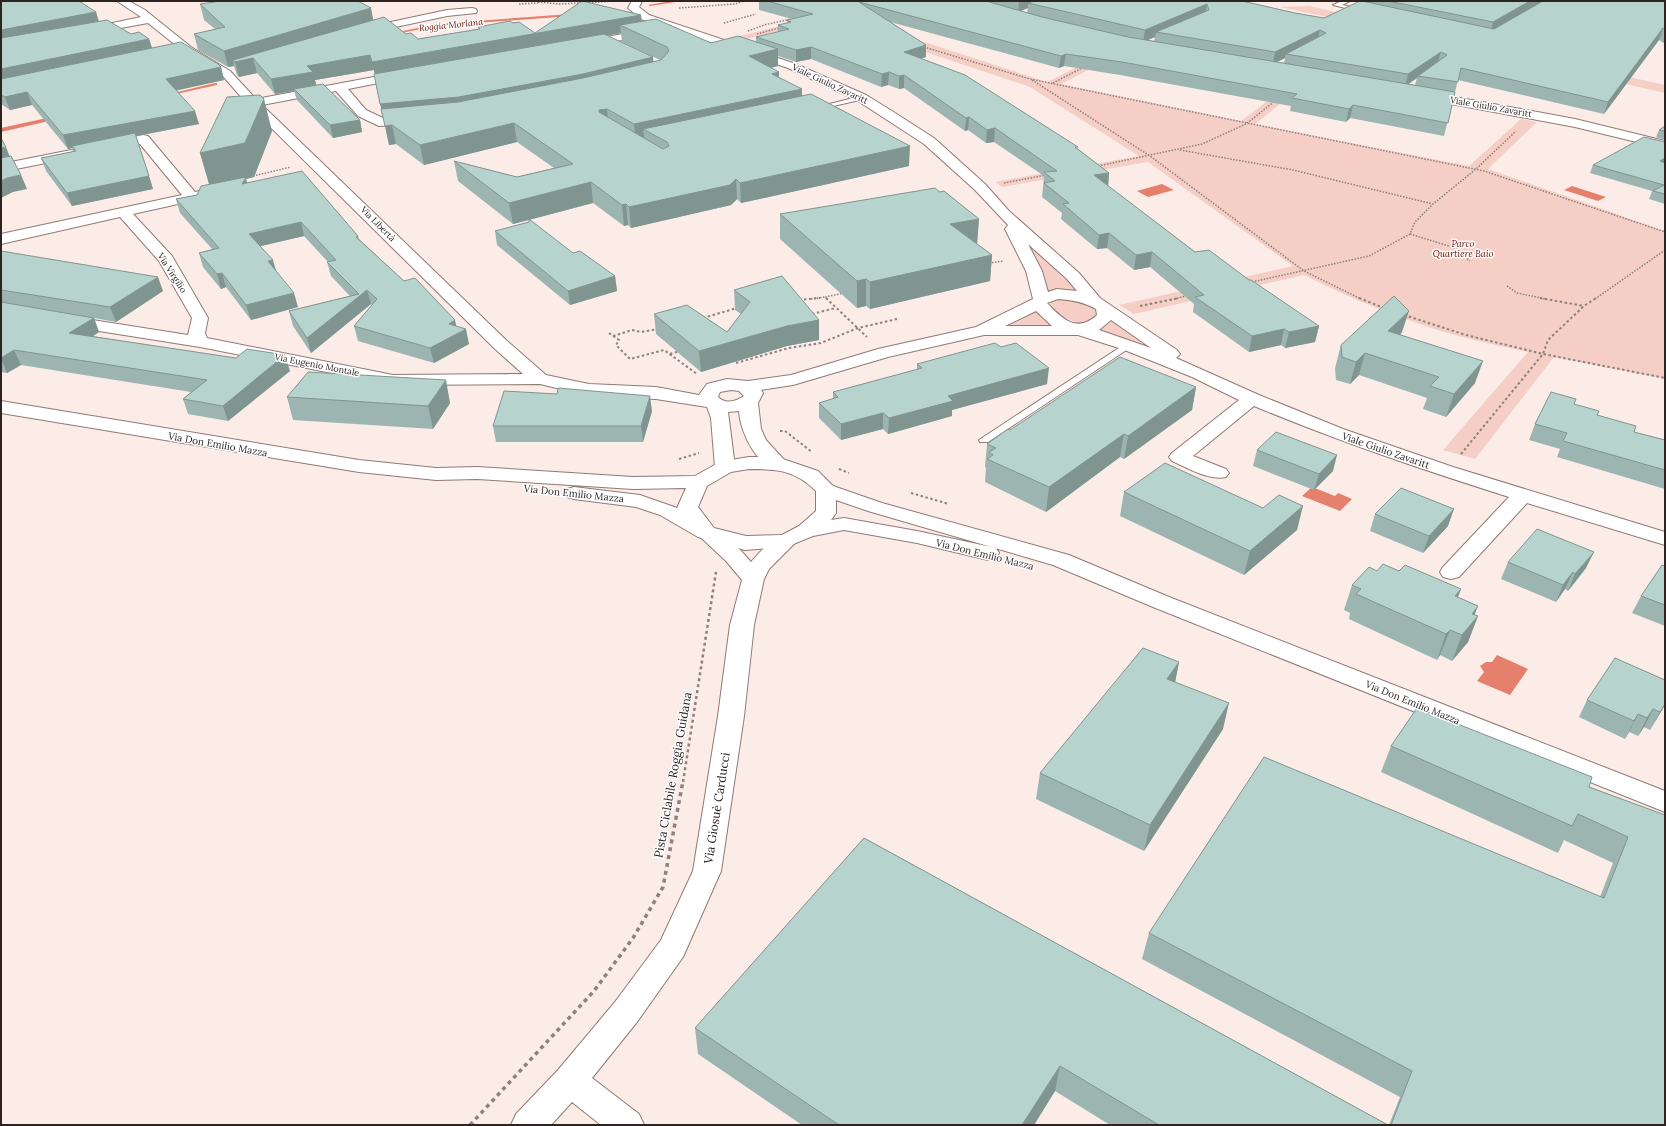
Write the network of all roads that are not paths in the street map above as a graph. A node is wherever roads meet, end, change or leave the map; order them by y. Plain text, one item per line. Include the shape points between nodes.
1 (122, 1) edge
2 (637, 1) edge
3 (1347, 1) edge
4 (472, 11) dead end
5 (1367, 11) edge
6 (150, 19) junction
7 (677, 28) junction
8 (78, 33) edge
9 (355, 34) edge
10 (606, 40) junction
11 (575, 45) edge
12 (188, 50) junction
13 (628, 50) edge
14 (170, 53) edge
15 (241, 70) edge
16 (418, 73) edge
17 (226, 74) junction
18 (339, 87) junction
19 (1412, 94) edge
20 (862, 98) junction
21 (253, 103) junction
22 (807, 110) edge
23 (422, 119) edge
24 (1665, 145) edge
25 (98, 148) edge
26 (83, 151) edge
27 (1, 168) edge
28 (322, 168) junction
29 (304, 172) edge
30 (222, 190) edge
31 (192, 197) junction
32 (123, 212) junction
33 (1004, 214) junction
34 (1, 239) edge
35 (1040, 301) junction
36 (1104, 306) junction
37 (55, 318) edge
38 (981, 331) junction
39 (1081, 331) junction
40 (200, 342) junction
41 (1128, 345) junction
42 (1198, 373) junction
43 (540, 380) junction
44 (750, 395) junction
45 (713, 399) junction
46 (1252, 399) junction
47 (1, 407) edge
48 (984, 440) dead end
49 (777, 463) junction
50 (725, 467) junction
51 (1219, 473) dead end
52 (436, 474) junction
53 (699, 482) junction
54 (826, 490) junction
55 (1524, 494) junction
56 (807, 531) junction
57 (706, 532) junction
58 (1665, 538) edge
59 (786, 541) junction
60 (746, 572) junction
61 (1451, 572) dead end
62 (1161, 602) junction
63 (1665, 802) edge
64 (570, 1081) junction
65 (528, 1125) edge
66 (627, 1125) edge

1 - 6 street, Via Libertà
2 - 7 street, Viale Giulio Zavaritt via 633,8 645,17
3 - 5 lane via 1336,5
4 - 9 street via 447,13
6 - 8 street
6 - 12 street, Via Libertà
7 - 10 street
7 - 20 street, Viale Giulio Zavaritt via 792,66
10 - 11 street
10 - 13 street
12 - 14 street
12 - 17 street, Via Libertà
15 - 17 street
16 - 18 street
17 - 21 street, Via Libertà
18 - 21 street
18 - 23 street via 362,113 383,123
19 - 24 street, Viale Giulio Zavaritt via 1535,114
20 - 22 lane
20 - 33 street, Viale Giulio Zavaritt via 928,141 980,188
21 - 28 street, Via Libertà
25 - 31 street via 143,139
26 - 27 street
28 - 29 street
28 - 43 street, Via Libertà via 500,344
30 - 31 street
31 - 32 street
32 - 34 street
32 - 40 street, Via Virgilio via 170,266 200,318 196,333
33 - 35 street, Viale Giulio Zavaritt via 1029,258 1040,292
33 - 36 street, Viale Giulio Zavaritt
35 - 36 street via 1057,294 1075,295
35 - 38 street, Viale Giulio Zavaritt
35 - 39 street via 1052,318
36 - 39 street via 1106,316 1098,326
36 - 42 street, Viale Giulio Zavaritt
37 - 40 street, Via Eugenio Montale
38 - 39 street, Viale Giulio Zavaritt
38 - 44 street, Viale Giulio Zavaritt via 884,354
39 - 41 street, Viale Giulio Zavaritt
40 - 43 street, Via Eugenio Montale via 393,380
41 - 42 street, Viale Giulio Zavaritt
41 - 48 lane
42 - 46 street, Viale Giulio Zavaritt
43 - 45 street via 589,390
44 - 45 street, Viale Giulio Zavaritt via 742,406 729,408
44 - 49 street via 748,420 753,435 760,447
45 - 50 street via 720,418
46 - 51 street via 1179,457
46 - 55 street, Viale Giulio Zavaritt via 1336,433 1446,471
47 - 52 street, Via Don Emilio Mazza via 359,466
49 - 50 street, Via Don Emilio Mazza via 749,463
49 - 54 street, Via Don Emilio Mazza via 811,475
50 - 53 street, Via Don Emilio Mazza
52 - 53 street, Via Don Emilio Mazza via 477,473 633,483
52 - 57 street, Via Don Emilio Mazza via 477,483 640,501 667,511
53 - 57 street via 687,506
54 - 56 street, Via Don Emilio Mazza via 826,513
54 - 62 street, Via Don Emilio Mazza via 875,507 1061,560
55 - 58 street, Viale Giulio Zavaritt
55 - 61 street
56 - 59 street, Via Don Emilio Mazza
56 - 62 street, Via Don Emilio Mazza via 844,524 917,537 987,552
57 - 59 street, Via Don Emilio Mazza via 745,543
57 - 60 street via 734,556
59 - 60 street, Via Giosuè Carducci via 759,566
60 - 64 street, Via Giosuè Carducci via 730,723 707,871 672,948 626,1012
62 - 63 street, Via Don Emilio Mazza
64 - 65 street, Via Giosuè Carducci
64 - 66 street

